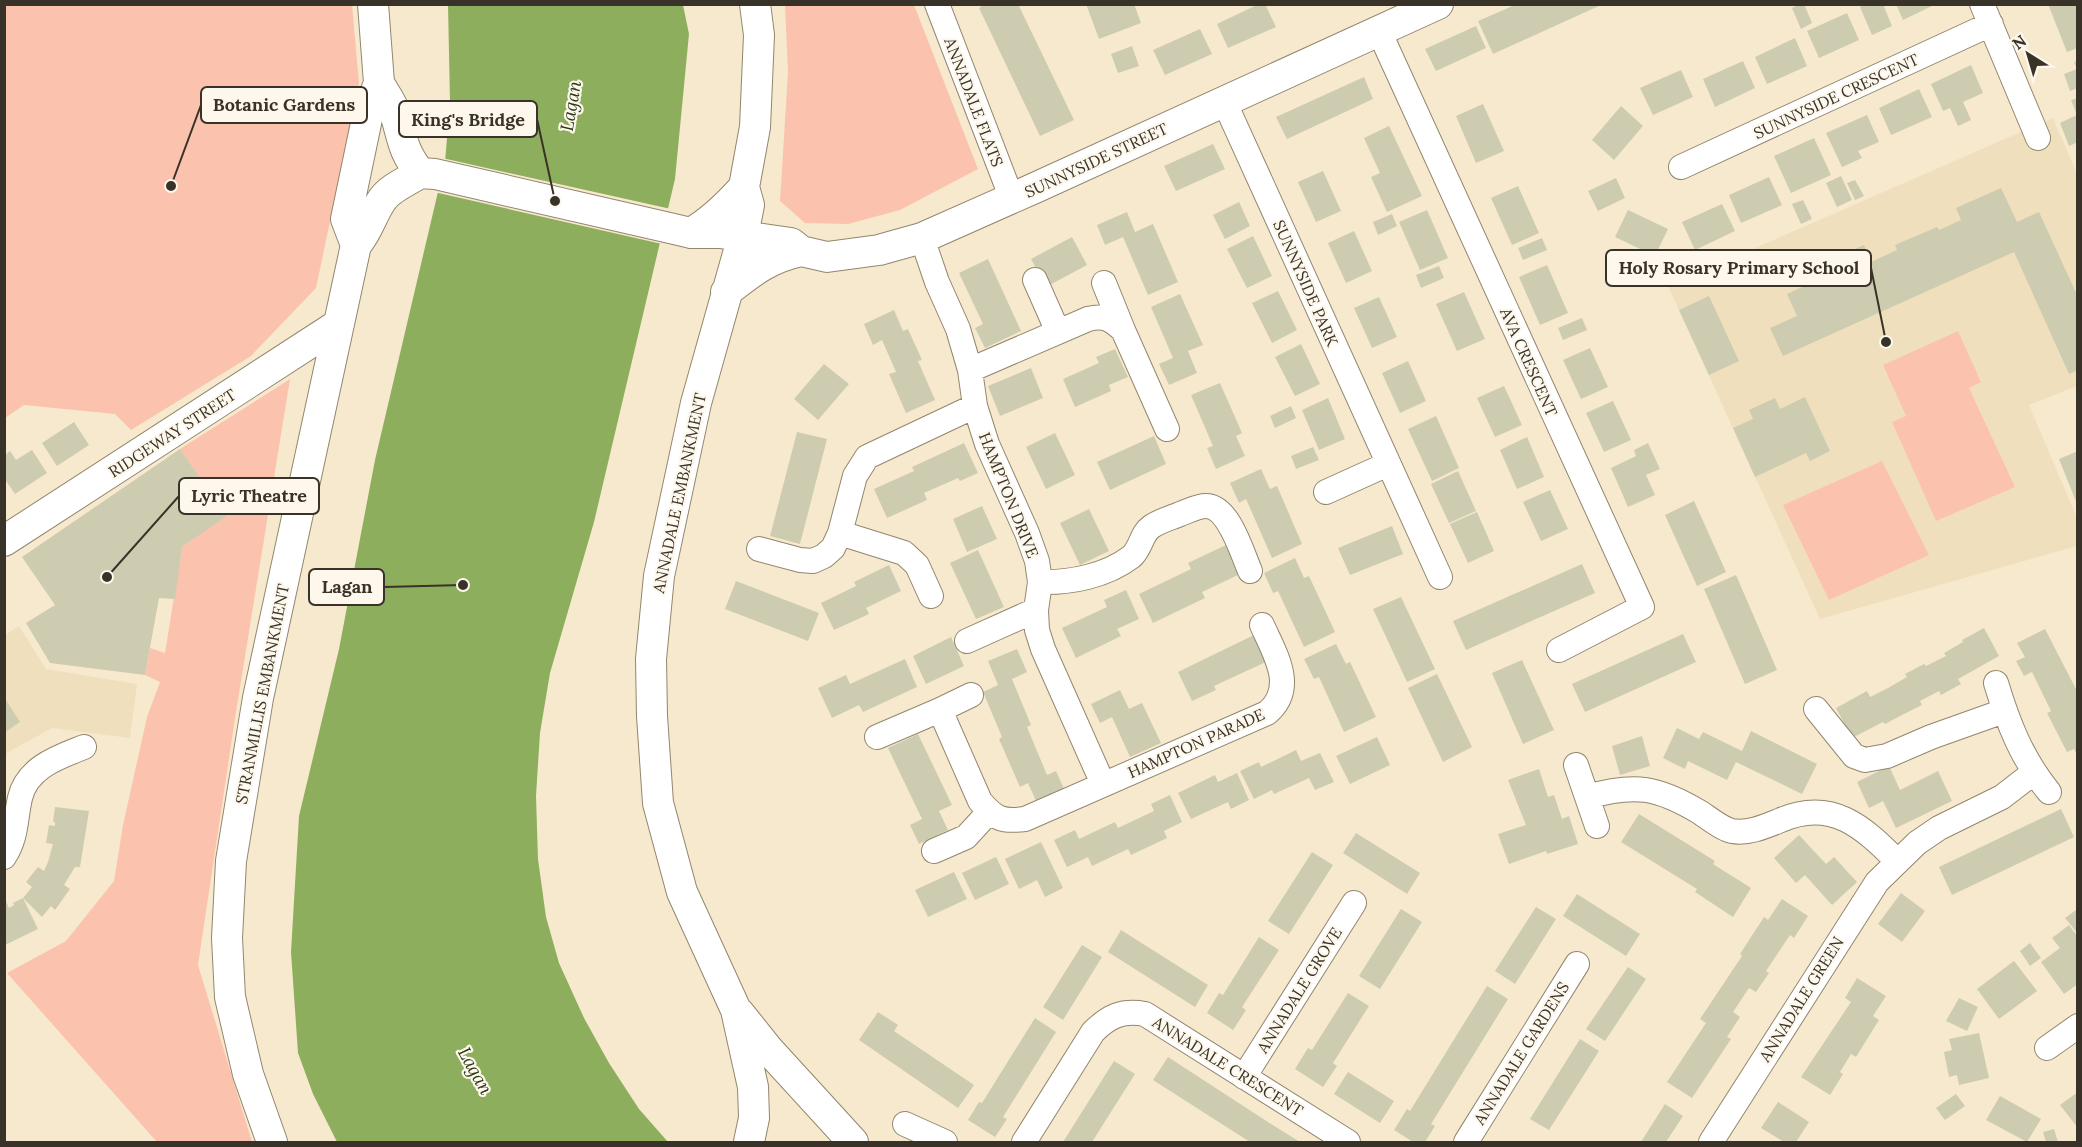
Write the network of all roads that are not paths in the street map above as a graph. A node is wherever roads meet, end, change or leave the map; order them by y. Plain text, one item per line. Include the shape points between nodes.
1 (373, 4) edge
2 (755, 4) edge
3 (937, 4) edge
4 (1438, 4) edge
5 (1986, 14) edge
6 (1379, 31) junction
7 (379, 83) junction
8 (1224, 101) junction
9 (2038, 138) dead end
10 (1681, 167) dead end
11 (428, 174) junction
12 (744, 187) junction
13 (1012, 199) junction
14 (682, 231) junction
15 (743, 236) junction
16 (921, 238) junction
17 (356, 245) junction
18 (801, 251) junction
19 (1035, 280) dead end
20 (1104, 283) dead end
21 (726, 292) junction
22 (339, 324) junction
23 (1123, 330) junction
24 (1058, 332) junction
25 (970, 370) junction
26 (975, 406) junction
27 (1167, 429) dead end
28 (1388, 464) junction
29 (1326, 492) dead end
30 (840, 533) junction
31 (4, 540) edge
32 (759, 549) dead end
33 (1250, 571) dead end
34 (1440, 578) dead end
35 (1040, 582) junction
36 (931, 596) dead end
37 (1036, 610) junction
38 (1262, 626) dead end
39 (967, 640) dead end
40 (1559, 650) dead end
41 (1996, 683) dead end
42 (971, 695) dead end
43 (1816, 709) dead end
44 (940, 710) junction
45 (2004, 711) junction
46 (877, 737) dead end
47 (84, 747) dead end
48 (1576, 765) dead end
49 (1103, 784) junction
50 (1587, 797) junction
51 (989, 812) junction
52 (1597, 826) dead end
53 (934, 851) dead end
54 (4, 857) edge
55 (1898, 861) junction
56 (1354, 903) dead end
57 (1577, 964) dead end
58 (736, 1010) junction
59 (2078, 1026) edge
60 (2047, 1048) dead end
61 (1244, 1077) junction
62 (905, 1124) dead end
63 (1340, 1140) edge
64 (272, 1143) edge
65 (749, 1143) edge
66 (853, 1143) edge
67 (945, 1143) edge
68 (1024, 1143) edge
69 (1466, 1143) edge
70 (1711, 1143) edge

1 - 7 street
2 - 12 street, ANNADALE EMBANKMENT via 759,35 755,127
3 - 13 street, ANNADALE FLATS
4 - 6 street, SUNNYSIDE STREET
5 - 9 street, SUNNYSIDE CRESCENT
5 - 10 street, SUNNYSIDE CRESCENT
6 - 8 street, SUNNYSIDE STREET
6 - 40 street, AVA CRESCENT via 1642,607
7 - 11 street via 394,110 409,159
7 - 17 street via 369,109 346,219
8 - 13 street, SUNNYSIDE STREET
8 - 28 street, SUNNYSIDE PARK
11 - 14 street, SUNNYSIDE STREET
11 - 17 street, STRANMILLIS EMBANKMENT via 382,199
12 - 14 street via 705,225
12 - 15 street, ANNADALE EMBANKMENT via 749,205
13 - 16 street, SUNNYSIDE STREET
14 - 15 street, SUNNYSIDE STREET
14 - 21 street via 712,254
15 - 18 street, SUNNYSIDE STREET via 791,243
15 - 21 street, ANNADALE EMBANKMENT
16 - 18 street, SUNNYSIDE STREET via 879,250 827,257
16 - 25 street, HAMPTON DRIVE via 958,329
17 - 22 street, STRANMILLIS EMBANKMENT
18 - 21 street via 766,262
19 - 24 street
20 - 23 street
21 - 58 street, ANNADALE EMBANKMENT via 696,403 659,576 651,659 658,803 682,892
22 - 31 street, RIDGEWAY STREET
22 - 64 street, STRANMILLIS EMBANKMENT via 258,698 231,861 227,938 230,997 248,1074
23 - 24 street via 1100,316
23 - 27 street
24 - 25 street
25 - 26 street, HAMPTON DRIVE
26 - 30 street via 867,458 855,476
26 - 35 street, HAMPTON DRIVE via 987,444 1027,533
28 - 29 street
28 - 34 street, SUNNYSIDE PARK
30 - 32 street via 833,548 813,561
30 - 36 street via 904,553 917,565
33 - 35 street via 1227,518 1209,506 1196,507 1150,527 1132,556 1111,567 1082,579
35 - 37 street, HAMPTON DRIVE
37 - 39 street
37 - 49 street, HAMPTON DRIVE via 1043,649
38 - 49 street, HAMPTON PARADE via 1282,678 1282,694 1275,706 1267,713
41 - 45 street
42 - 44 street
43 - 45 street via 1854,756 1865,760 1887,756
44 - 46 street
44 - 51 street via 980,801
45 - 55 street, ANNADALE GREEN via 2023,755 2041,782 1939,828
47 - 54 street via 35,771 26,783 12,844
48 - 50 street
49 - 51 street via 1025,819 999,819
50 - 52 street
50 - 55 street via 1649,789 1669,795 1729,831 1743,832 1807,812 1825,812 1862,828
51 - 53 street via 966,837
55 - 70 street, ANNADALE GREEN via 1861,903
56 - 61 street, ANNADALE GROVE
57 - 69 street, ANNADALE GARDENS
58 - 65 street, ANNADALE EMBANKMENT via 753,1087 754,1118
58 - 66 street, ANNADALE EMBANKMENT
59 - 60 street
61 - 63 street, ANNADALE CRESCENT
61 - 68 street, ANNADALE CRESCENT via 1145,1014 1120,1013 1093,1032
62 - 67 street

